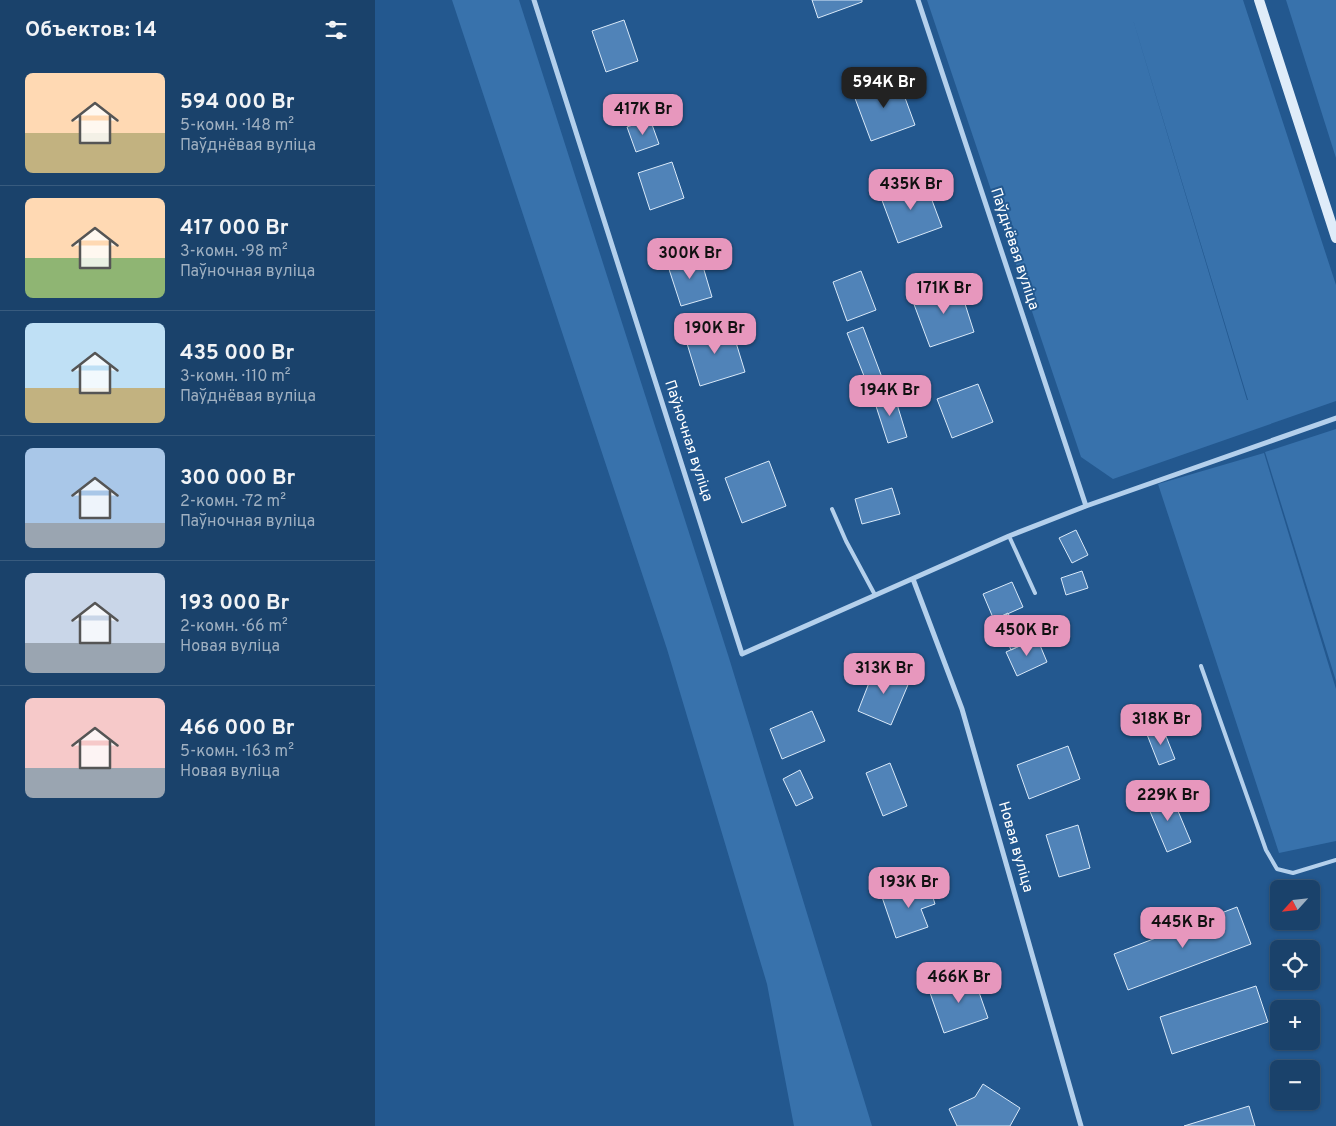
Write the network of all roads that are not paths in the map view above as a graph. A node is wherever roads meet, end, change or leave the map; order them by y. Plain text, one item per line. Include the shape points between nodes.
1 (534, 0) edge
2 (918, 0) edge
3 (1259, 0) edge
4 (1336, 238) edge
5 (1336, 418) edge
6 (1086, 506) junction
7 (832, 509) dead end
8 (1009, 536) junction
9 (913, 579) junction
10 (1035, 593) dead end
11 (875, 595) junction
12 (1201, 666) dead end
13 (1336, 860) edge
14 (1081, 1126) edge

1 - 11 street, Паўночная вуліца via 743,654
2 - 6 street, Паўднёвая вуліца
3 - 4 main road
5 - 6 street, Паўночная вуліца
6 - 8 street, Паўночная вуліца
7 - 11 lane
8 - 9 street, Паўночная вуліца
8 - 10 lane
9 - 11 street, Паўночная вуліца
9 - 14 street, Новая вуліца via 962,709
12 - 13 lane via 1266,850 1277,870 1293,873

